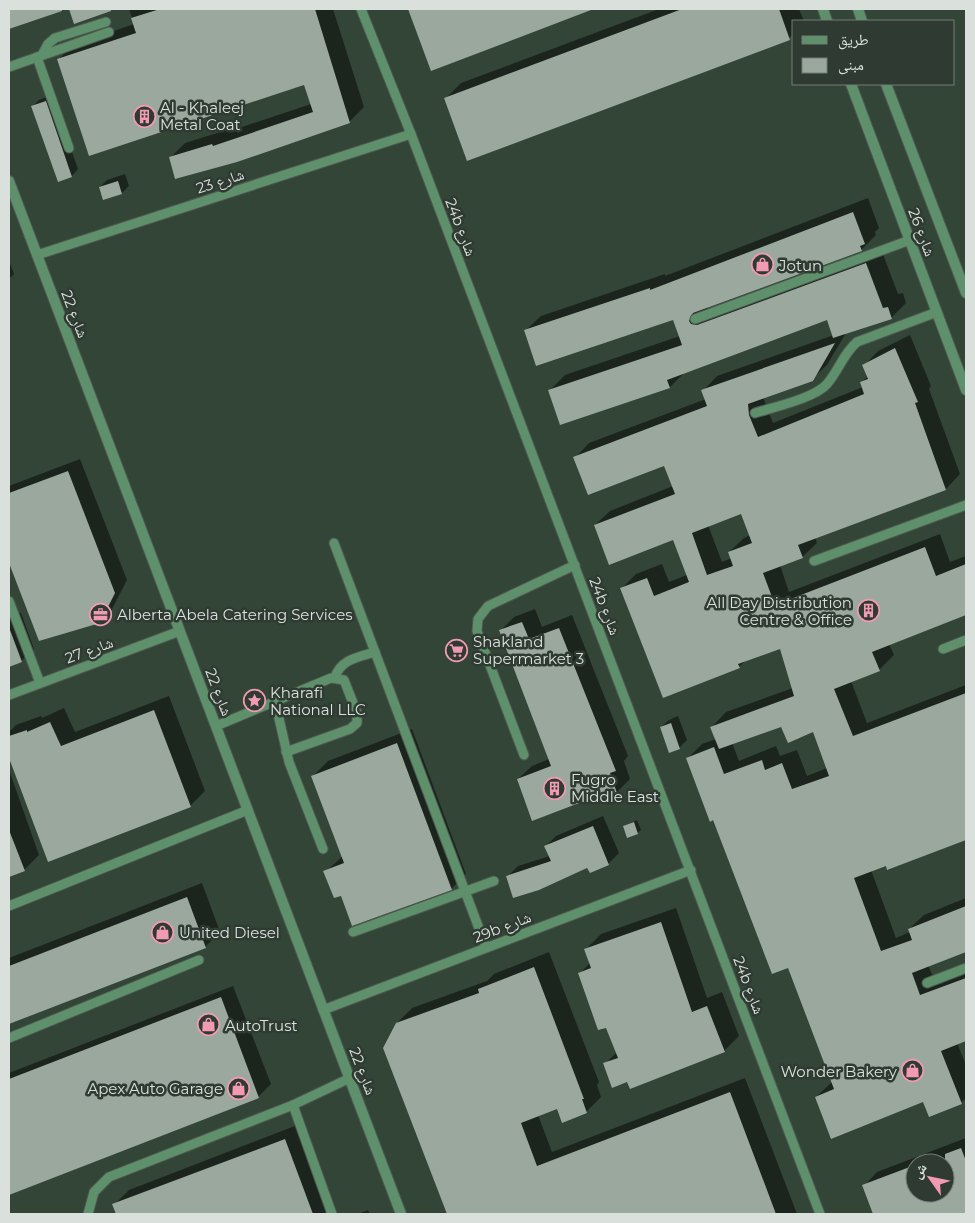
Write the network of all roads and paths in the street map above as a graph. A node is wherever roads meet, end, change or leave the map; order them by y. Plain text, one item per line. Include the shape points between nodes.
1 (361, 9) edge
2 (106, 22) dead end
3 (109, 32) dead end
4 (39, 56) junction
5 (9, 67) edge
6 (851, 85) edge
7 (886, 85) edge
8 (411, 134) junction
9 (68, 148) dead end
10 (9, 181) edge
11 (910, 240) junction
12 (37, 255) junction
13 (966, 293) edge
14 (937, 312) junction
15 (695, 319) dead end
16 (966, 390) edge
17 (755, 413) dead end
18 (966, 505) edge
19 (334, 543) dead end
20 (814, 561) dead end
21 (575, 565) junction
22 (9, 601) edge
23 (180, 631) junction
24 (966, 640) edge
25 (943, 648) dead end
26 (375, 652) junction
27 (335, 677) junction
28 (40, 683) junction
29 (9, 695) edge
30 (275, 701) junction
31 (216, 726) junction
32 (286, 752) junction
33 (524, 755) dead end
34 (248, 810) junction
35 (323, 849) dead end
36 (691, 870) junction
37 (494, 881) dead end
38 (466, 892) junction
39 (9, 906) edge
40 (353, 932) dead end
41 (486, 947) junction
42 (200, 960) dead end
43 (966, 968) edge
44 (928, 983) dead end
45 (323, 1010) junction
46 (9, 1038) edge
47 (350, 1078) junction
48 (293, 1105) junction
49 (88, 1214) edge
50 (332, 1214) edge
51 (401, 1214) edge
52 (820, 1214) edge

1 - 8 lane, 24b شارع
2 - 4 lane via 55,38
3 - 4 lane
4 - 5 lane
4 - 9 lane
6 - 11 street, شارع 26
7 - 13 street, شارع 26
8 - 12 lane, شارع 23
8 - 21 lane, 24b شارع
10 - 12 street, شارع 22
11 - 14 street, شارع 26
11 - 15 lane
12 - 23 street, شارع 22
14 - 16 street, شارع 26
14 - 17 lane via 857,342 820,390
18 - 20 lane
19 - 26 lane
21 - 33 lane via 488,606 478,619 477,630
21 - 36 lane, 24b شارع
22 - 28 lane
23 - 28 lane, شارع 27
23 - 31 street, شارع 22
24 - 25 lane
26 - 27 lane via 347,661
26 - 38 lane
27 - 30 lane
27 - 32 lane via 346,684 357,713 357,722 350,729
28 - 29 lane, شارع 27
30 - 31 lane
30 - 32 lane
31 - 34 street, شارع 22
32 - 35 lane
34 - 39 lane
34 - 45 street, شارع 22
36 - 41 lane, 29b شارع
36 - 52 lane, 24b شارع
37 - 38 lane
38 - 40 lane
38 - 41 lane
41 - 45 lane, 29b شارع
42 - 46 lane
43 - 44 lane
45 - 47 street, شارع 22
47 - 48 lane
47 - 51 street, شارع 22
48 - 49 lane via 109,1177 94,1192
48 - 50 lane

